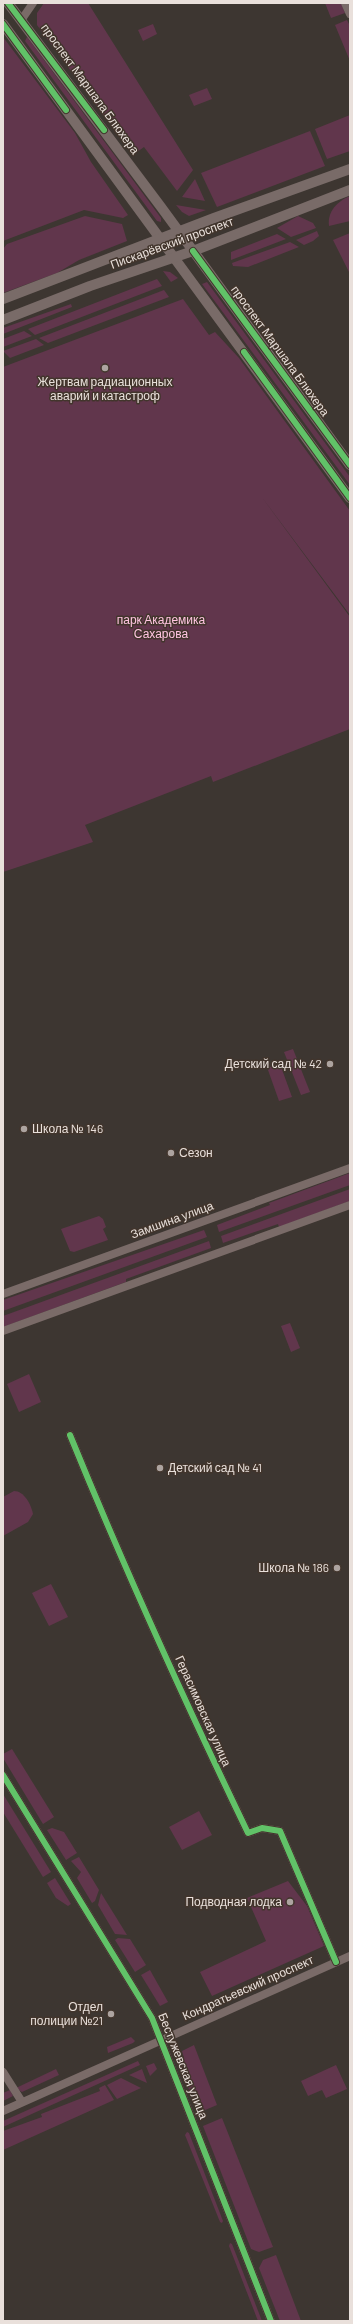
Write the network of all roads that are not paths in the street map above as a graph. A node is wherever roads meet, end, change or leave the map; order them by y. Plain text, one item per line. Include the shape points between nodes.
1 (8, 3) edge
2 (33, 3) edge
3 (346, 3) edge
4 (350, 14) edge
5 (22, 19) junction
6 (6, 27) edge
7 (350, 170) edge
8 (350, 190) edge
9 (180, 232) junction
10 (161, 239) junction
11 (193, 251) junction
12 (175, 257) junction
13 (3, 299) edge
14 (3, 320) edge
15 (350, 465) edge
16 (350, 498) edge
17 (350, 1168) edge
18 (350, 1205) edge
19 (3, 1294) edge
20 (3, 1331) edge
21 (70, 1435) dead end
22 (3, 1775) edge
23 (350, 1956) edge
24 (336, 1962) junction
25 (162, 2040) junction
26 (3, 2072) edge
27 (22, 2102) junction
28 (3, 2111) edge
29 (271, 2321) edge

1 - 5 main road, проспект Маршала Блюхера
2 - 5 street
3 - 4 street
5 - 6 main road
5 - 9 main road, проспект Маршала Блюхера
6 - 10 main road
7 - 9 main road, Пискарёвский проспект
8 - 11 main road, Пискарёвский проспект
9 - 10 main road, Пискарёвский проспект
9 - 11 main road, проспект Маршала Блюхера
10 - 12 main road
10 - 13 main road, Пискарёвский проспект
11 - 12 main road, Пискарёвский проспект
11 - 15 main road, проспект Маршала Блюхера
12 - 14 main road, Пискарёвский проспект
12 - 16 main road
17 - 19 street, Замшина улица
18 - 20 street
21 - 24 street, Герасимовская улица via 200,1733 248,1834 262,1828 280,1831
22 - 25 street, Бестужевская улица via 139,1995
23 - 24 street, Кондратьевский проспект
24 - 25 street, Кондратьевский проспект
25 - 27 street, Кондратьевский проспект
25 - 29 street, Бестужевская улица
26 - 27 street
27 - 28 street, Кондратьевский проспект

